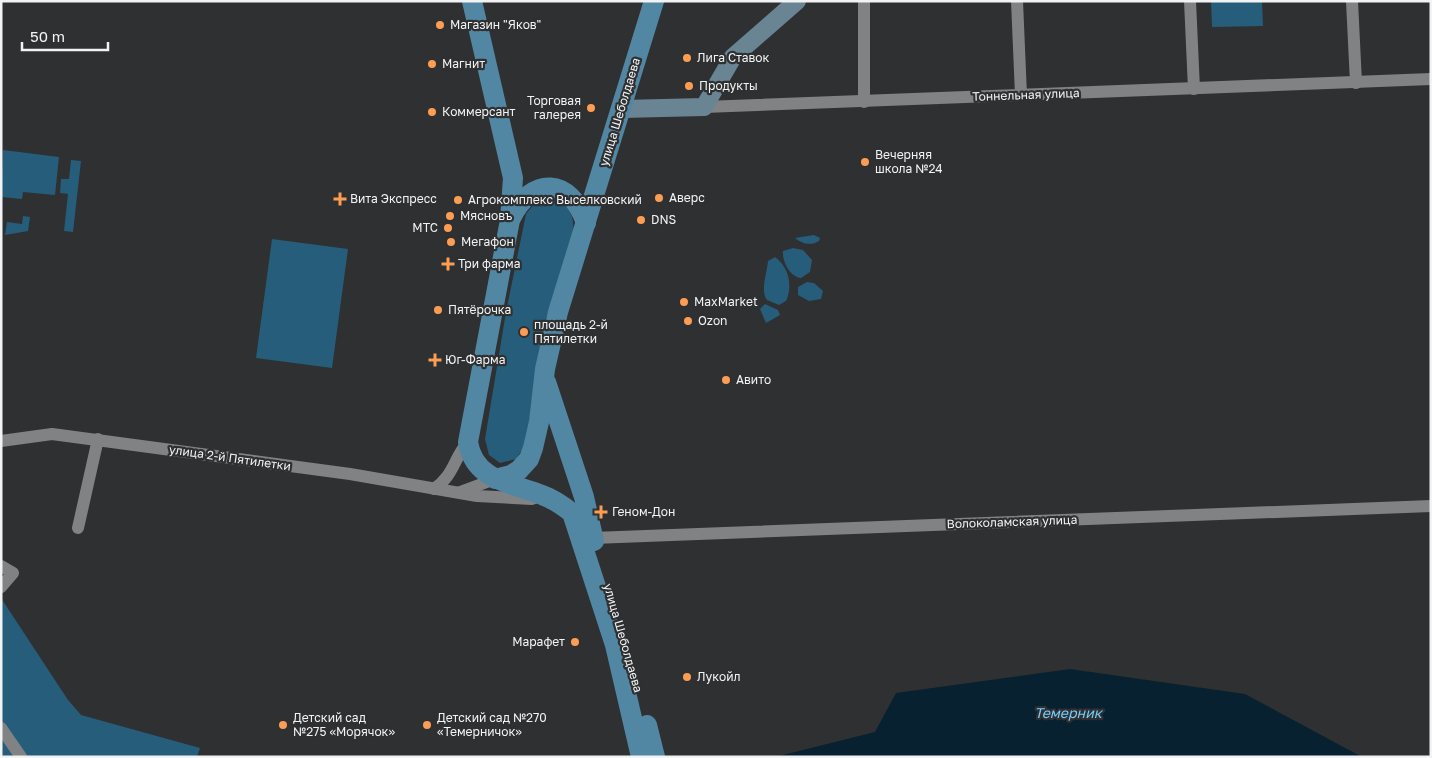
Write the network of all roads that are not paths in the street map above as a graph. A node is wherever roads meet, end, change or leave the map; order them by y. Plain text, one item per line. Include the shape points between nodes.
1 (472, 1) edge
2 (654, 1) edge
3 (797, 1) edge
4 (864, 1) edge
5 (1017, 1) edge
6 (1190, 1) edge
7 (1352, 1) edge
8 (1431, 79) edge
9 (1356, 83) junction
10 (1194, 89) junction
11 (1021, 95) junction
12 (864, 102) junction
13 (704, 108) junction
14 (622, 109) junction
15 (510, 220) junction
16 (586, 222) junction
17 (544, 376) junction
18 (98, 439) junction
19 (1, 441) edge
20 (468, 442) junction
21 (495, 479) junction
22 (434, 488) junction
23 (458, 493) junction
24 (542, 494) junction
25 (1431, 506) edge
26 (78, 528) dead end
27 (587, 532) junction
28 (1, 566) edge
29 (1, 587) edge
30 (1, 728) edge
31 (648, 756) edge
32 (21, 757) edge

1 - 15 main road via 513,178
2 - 14 main road, улица Шеболдаева
3 - 13 street via 733,58
4 - 12 street
5 - 11 street
6 - 10 street
7 - 9 street
8 - 9 street, Тоннельная улица
9 - 10 street, Тоннельная улица
10 - 11 street, Тоннельная улица
11 - 12 street, Тоннельная улица
12 - 13 street, Тоннельная улица
13 - 14 street, Тоннельная улица
14 - 16 main road, улица Шеболдаева
15 - 16 main road via 522,199 539,188 549,187 560,188 575,200
15 - 20 main road
16 - 17 main road via 558,312
17 - 21 main road via 539,422 529,459 511,475
17 - 27 main road via 584,497
18 - 19 street, улица 2-й Пятилетки via 52,434
18 - 22 street, улица 2-й Пятилетки
18 - 26 street
20 - 21 main road via 474,461
20 - 22 street via 452,473
21 - 23 street
21 - 24 main road
22 - 23 street, улица 2-й Пятилетки
23 - 24 street, улица 2-й Пятилетки via 526,499
24 - 27 main road via 572,513
25 - 27 street, Волоколамская улица
27 - 31 main road, улица Шеболдаева via 627,646
28 - 29 street via 13,574
30 - 32 street

